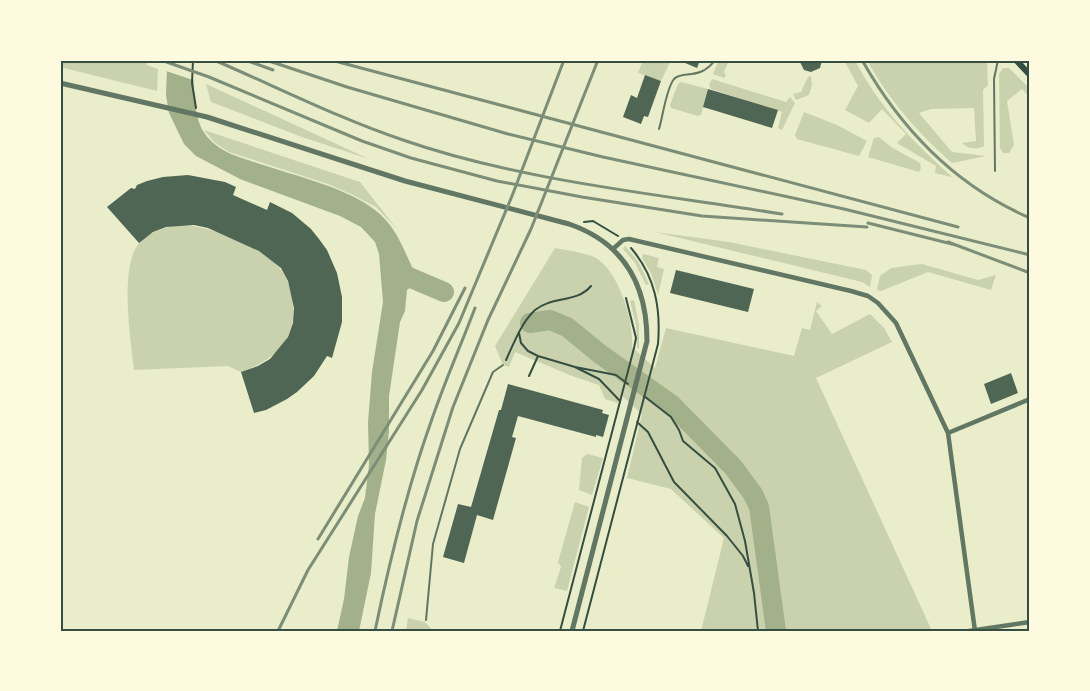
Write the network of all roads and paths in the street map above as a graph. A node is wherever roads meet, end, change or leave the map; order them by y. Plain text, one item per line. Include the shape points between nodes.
1 (193, 60) edge
2 (715, 60) edge
3 (998, 60) edge
4 (1016, 60) edge
5 (1030, 75) edge
6 (60, 83) edge
7 (197, 115) junction
8 (658, 129) dead end
9 (995, 171) dead end
10 (571, 225) junction
11 (623, 240) junction
12 (613, 249) junction
13 (591, 286) dead end
14 (626, 298) dead end
15 (519, 333) junction
16 (538, 356) junction
17 (503, 365) joint
18 (652, 365) dead end
19 (575, 367) junction
20 (529, 376) dead end
21 (634, 389) dead end
22 (644, 396) dead end
23 (1030, 399) edge
24 (621, 402) junction
25 (630, 408) junction
26 (637, 422) junction
27 (948, 433) junction
28 (749, 568) junction
29 (426, 621) dead end
30 (1030, 622) edge
31 (560, 631) edge
32 (572, 631) edge
33 (583, 631) edge
34 (758, 631) edge
35 (973, 631) edge

1 - 7 path
2 - 8 lane via 702,72 674,79
3 - 9 lane via 994,79
4 - 5 main road
6 - 7 street
7 - 10 street via 405,181
10 - 11 path via 594,221
10 - 12 street via 595,234
11 - 12 street
11 - 27 street via 868,296 896,322
12 - 25 street via 633,276 645,308 647,341
13 - 15 path via 585,293 536,310
14 - 24 path via 636,338
15 - 16 path via 521,343
15 - 17 path
16 - 19 path
16 - 20 path
17 - 29 lane via 493,372 460,449 433,544
18 - 26 path
19 - 21 path via 616,375
19 - 24 path via 599,380
22 - 28 path via 671,417 683,441 715,468 738,513
23 - 27 street
24 - 25 path
24 - 31 path
25 - 26 path
25 - 32 street
26 - 28 path via 648,432 674,482 727,536
26 - 33 path
27 - 35 street
28 - 34 path
30 - 35 street

